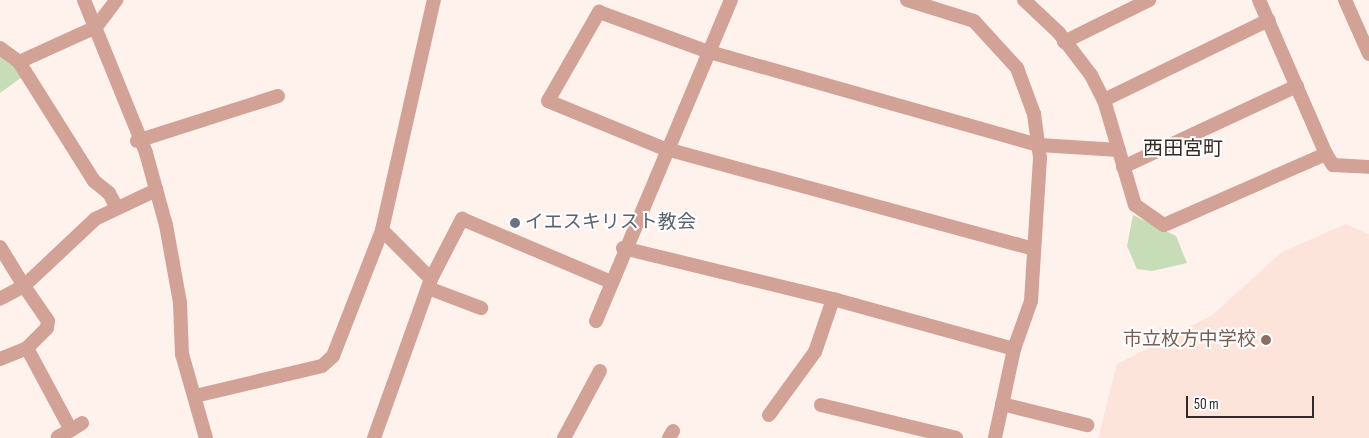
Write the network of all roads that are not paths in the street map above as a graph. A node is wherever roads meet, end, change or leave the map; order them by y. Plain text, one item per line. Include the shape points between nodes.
1 (84, 0) edge
2 (116, 0) edge
3 (434, 0) edge
4 (731, 0) edge
5 (907, 0) edge
6 (1024, 0) edge
7 (1149, 0) edge
8 (1259, 0) edge
9 (1345, 0) edge
10 (1268, 20) junction
11 (96, 27) junction
12 (1064, 42) junction
13 (0, 48) edge
14 (706, 51) junction
15 (1369, 54) edge
16 (19, 62) junction
17 (1297, 86) junction
18 (278, 96) dead end
19 (1104, 100) junction
20 (137, 141) junction
21 (1039, 145) junction
22 (665, 149) junction
23 (1119, 150) junction
24 (1326, 154) junction
25 (1122, 167) junction
26 (1369, 167) edge
27 (156, 190) junction
28 (116, 206) junction
29 (382, 230) junction
30 (0, 247) edge
31 (623, 248) junction
32 (1034, 248) junction
33 (609, 281) junction
34 (430, 283) junction
35 (24, 286) junction
36 (0, 299) edge
37 (833, 299) junction
38 (481, 308) dead end
39 (596, 321) dead end
40 (27, 348) junction
41 (1014, 350) junction
42 (0, 359) edge
43 (600, 371) dead end
44 (195, 396) junction
45 (1002, 404) junction
46 (821, 405) dead end
47 (769, 415) dead end
48 (1088, 425) dead end
49 (58, 437) edge
50 (206, 438) edge
51 (374, 438) edge
52 (564, 438) edge
53 (956, 438) edge
54 (995, 438) edge

1 - 11 street
2 - 11 street
3 - 29 street
4 - 14 street
5 - 21 street via 974,21 995,42 1017,68 1034,114
6 - 12 street
7 - 12 street
8 - 10 street
9 - 15 street
10 - 17 street
10 - 19 street
11 - 16 street
11 - 20 street
12 - 19 street
13 - 16 street
14 - 21 street
14 - 22 street
14 - 22 street via 599,12 548,100
16 - 28 street via 94,182 109,193
17 - 24 street
17 - 25 street
18 - 20 street
19 - 23 street
20 - 27 street via 146,153
21 - 23 street
21 - 32 street
22 - 31 street
22 - 32 street
23 - 25 street
24 - 25 street via 1164,225 1136,205
24 - 26 street via 1333,165
27 - 28 street
27 - 44 street via 180,303 182,354
28 - 35 street via 95,219
29 - 34 street
29 - 44 street via 334,356 322,366
30 - 35 street
31 - 33 street
31 - 37 street
32 - 41 street via 1031,301
33 - 34 street via 462,218
33 - 39 street
34 - 38 street
34 - 51 street
35 - 36 street
35 - 40 street via 48,321 48,328
37 - 41 street
37 - 47 street via 815,352
40 - 42 street
40 - 49 street via 76,426
41 - 45 street
43 - 52 street
44 - 50 street
45 - 48 street
45 - 54 street
46 - 53 street

